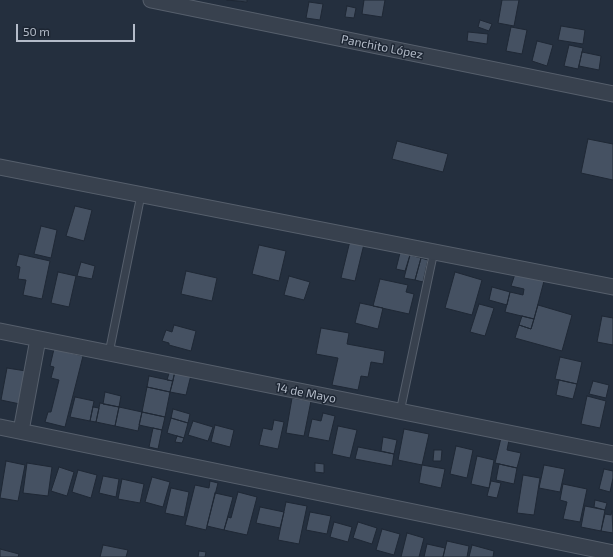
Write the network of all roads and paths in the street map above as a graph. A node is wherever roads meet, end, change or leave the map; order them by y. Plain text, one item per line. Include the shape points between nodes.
1 (151, 0) edge
2 (613, 94) edge
3 (0, 167) edge
4 (141, 194) junction
5 (434, 252) junction
6 (613, 286) edge
7 (0, 331) edge
8 (38, 339) junction
9 (109, 354) junction
10 (400, 412) junction
11 (0, 427) edge
12 (21, 431) junction
13 (613, 454) edge
14 (613, 553) edge

1 - 2 street, Panchito López
3 - 4 street
4 - 5 street
4 - 9 lane
5 - 6 street
5 - 10 lane
7 - 8 street, 14 de Mayo
8 - 9 street, 14 de Mayo
8 - 12 street
9 - 10 street, 14 de Mayo
10 - 13 street, 14 de Mayo
11 - 12 street
12 - 14 street

